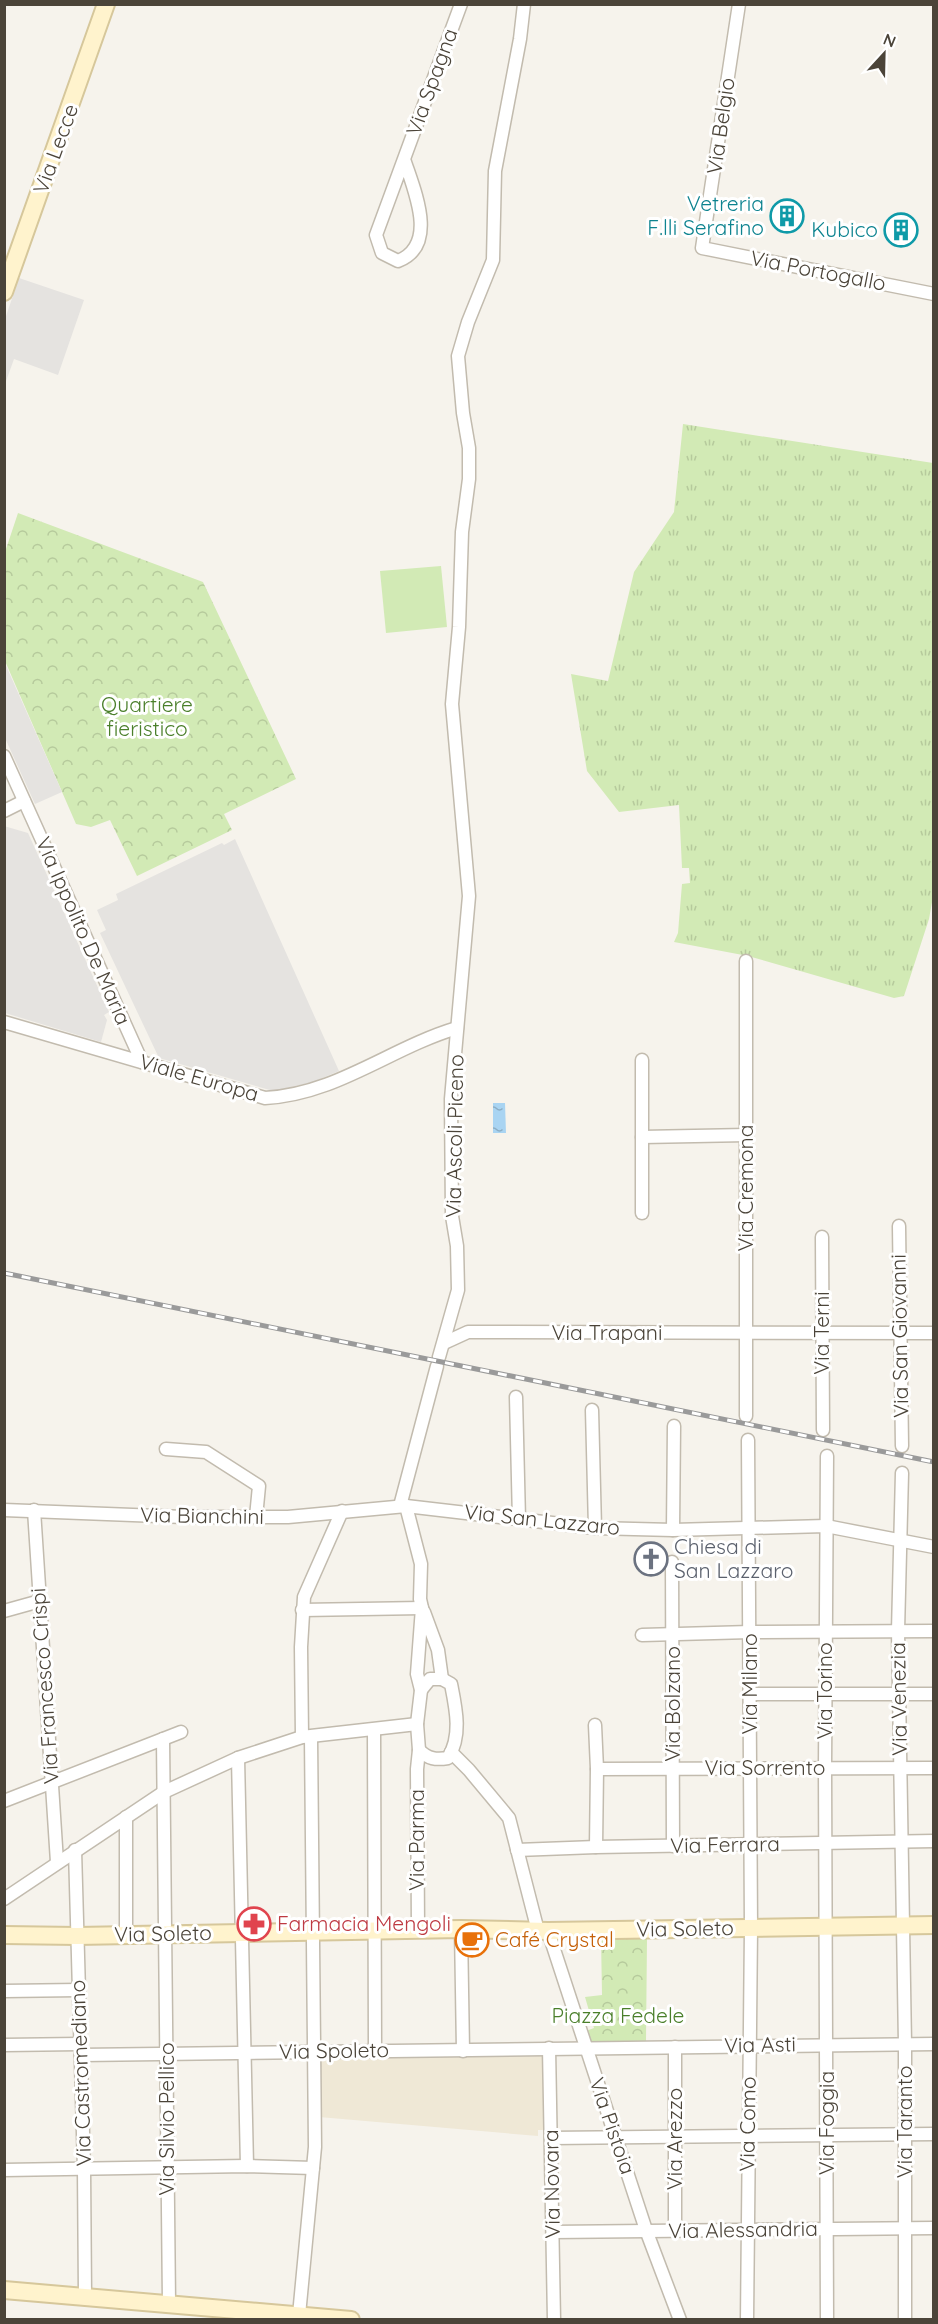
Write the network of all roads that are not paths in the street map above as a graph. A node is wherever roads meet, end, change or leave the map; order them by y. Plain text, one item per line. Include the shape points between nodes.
1 (106, 4) edge
2 (461, 4) edge
3 (524, 4) edge
4 (739, 4) edge
5 (404, 159) junction
6 (702, 248) joint
7 (4, 292) edge
8 (933, 294) edge
9 (4, 756) edge
10 (24, 801) junction
11 (4, 811) edge
12 (747, 961) dead end
13 (4, 1022) edge
14 (457, 1028) junction
15 (642, 1060) dead end
16 (142, 1062) junction
17 (747, 1136) junction
18 (642, 1137) junction
19 (642, 1213) dead end
20 (898, 1226) dead end
21 (822, 1237) dead end
22 (453, 1310) junction
23 (468, 1332) junction
24 (898, 1332) junction
25 (821, 1333) junction
26 (933, 1333) edge
27 (745, 1334) junction
28 (444, 1343) junction
29 (516, 1397) dead end
30 (592, 1410) dead end
31 (746, 1416) dead end
32 (674, 1426) dead end
33 (823, 1430) dead end
34 (748, 1440) dead end
35 (902, 1446) dead end
36 (166, 1449) dead end
37 (827, 1456) dead end
38 (902, 1473) dead end
39 (403, 1506) junction
40 (4, 1510) edge
41 (34, 1510) junction
42 (342, 1511) junction
43 (256, 1517) junction
44 (519, 1520) junction
45 (826, 1526) junction
46 (595, 1528) junction
47 (749, 1528) junction
48 (673, 1530) junction
49 (902, 1540) junction
50 (933, 1547) edge
51 (672, 1562) dead end
52 (40, 1601) junction
53 (422, 1608) junction
54 (302, 1610) junction
55 (4, 1611) edge
56 (898, 1631) junction
57 (933, 1631) edge
58 (750, 1632) junction
59 (825, 1632) junction
60 (642, 1635) dead end
61 (673, 1635) junction
62 (442, 1679) junction
63 (421, 1690) junction
64 (750, 1694) junction
65 (899, 1694) junction
66 (933, 1694) edge
67 (825, 1695) junction
68 (417, 1724) junction
69 (595, 1725) dead end
70 (374, 1730) junction
71 (181, 1732) dead end
72 (306, 1737) junction
73 (163, 1740) junction
74 (419, 1750) junction
75 (451, 1752) junction
76 (238, 1758) junction
77 (750, 1768) junction
78 (825, 1768) junction
79 (901, 1768) junction
80 (933, 1768) edge
81 (597, 1769) junction
82 (672, 1769) junction
83 (51, 1783) junction
84 (164, 1792) junction
85 (4, 1801) edge
86 (126, 1816) junction
87 (933, 1841) edge
88 (900, 1842) junction
89 (825, 1843) junction
90 (750, 1844) junction
91 (673, 1846) junction
92 (596, 1847) junction
93 (75, 1850) junction
94 (517, 1850) junction
95 (57, 1862) junction
96 (4, 1899) edge
97 (903, 1925) junction
98 (933, 1925) edge
99 (825, 1927) junction
100 (751, 1928) junction
101 (418, 1929) junction
102 (461, 1929) junction
103 (374, 1931) junction
104 (543, 1931) junction
105 (312, 1932) junction
106 (243, 1933) junction
107 (4, 1935) edge
108 (126, 1935) junction
109 (165, 1935) junction
110 (77, 1936) junction
111 (79, 1990) junction
112 (4, 1991) edge
113 (826, 2044) junction
114 (905, 2044) junction
115 (933, 2044) edge
116 (4, 2045) edge
117 (749, 2045) junction
118 (675, 2047) junction
119 (549, 2048) junction
120 (81, 2049) junction
121 (586, 2049) junction
122 (463, 2050) junction
123 (375, 2051) junction
124 (246, 2052) junction
125 (314, 2052) junction
126 (167, 2054) junction
127 (904, 2134) junction
128 (933, 2134) edge
129 (827, 2135) junction
130 (748, 2136) junction
131 (617, 2137) junction
132 (675, 2137) junction
133 (551, 2139) junction
134 (247, 2166) junction
135 (167, 2168) junction
136 (313, 2168) junction
137 (84, 2169) junction
138 (4, 2170) edge
139 (906, 2228) junction
140 (933, 2228) edge
141 (827, 2229) junction
142 (646, 2230) junction
143 (747, 2230) junction
144 (675, 2231) junction
145 (553, 2232) junction
146 (4, 2290) edge
147 (85, 2295) junction
148 (169, 2303) junction
149 (266, 2316) edge
150 (300, 2317) edge
151 (351, 2319) edge
152 (554, 2319) edge
153 (680, 2319) edge
154 (747, 2319) edge
155 (827, 2319) edge
156 (906, 2319) edge

1 - 7 street, Via Lecce
2 - 5 street, Via Spagna
3 - 14 street, Via Ascoli Piceno via 495,171 492,260 459,356 469,479 462,532 452,705 469,896
4 - 6 street, Via Belgio
5 - 5 street, Via Spagna via 422,222 417,247 409,257 398,261 382,253 376,235
6 - 8 street, Via Portogallo
9 - 10 street, Via Ippolito De Maria
10 - 11 street
10 - 16 street, Via Ippolito De Maria
12 - 17 street, Via Cremona
13 - 16 street, Viale Europa
14 - 16 street, Viale Europa via 433,1035 319,1089 287,1097 265,1098
14 - 22 street, Via Ascoli Piceno via 451,1099 452,1216 458,1262
15 - 18 street
17 - 18 street
17 - 27 street, Via Cremona
18 - 19 street
20 - 24 street, Via San Giovanni
21 - 25 street, Via Terni
22 - 23 street
22 - 28 street, Via Ascoli Piceno
23 - 27 street, Via Trapani
23 - 28 street, Via Trapani
24 - 25 street, Via Trapani
24 - 26 street, Via Trapani
24 - 35 street, Via San Giovanni
25 - 27 street, Via Trapani
25 - 33 street, Via Terni
27 - 31 street, Via Cremona
28 - 39 street, Via Ascoli Piceno
29 - 44 street
30 - 46 street
32 - 48 street
34 - 47 street, Via Milano
36 - 43 street via 206,1452 259,1486
37 - 45 street, Via Torino
38 - 49 street, Via Venezia
39 - 42 street, Via Bianchini
39 - 44 street, Via San Lazzaro
39 - 53 street via 421,1564
40 - 41 street, Via Bianchini
41 - 43 street, Via Bianchini
41 - 52 street, Via Francesco Crispi
42 - 43 street, Via Bianchini
42 - 54 street via 304,1597
44 - 46 street, Via San Lazzaro
45 - 47 street, Via San Lazzaro
45 - 49 street, Via San Lazzaro
45 - 59 street, Via Torino
46 - 48 street, Via San Lazzaro
47 - 48 street, Via San Lazzaro
47 - 58 street, Via Milano
49 - 50 street, Via San Lazzaro
49 - 56 street, Via Venezia
51 - 61 street, Via Bolzano
52 - 55 street
52 - 83 street, Via Francesco Crispi
53 - 54 street
53 - 62 street via 438,1650
53 - 63 street, Via Parma via 417,1674
54 - 72 street
56 - 57 street
56 - 59 street
56 - 65 street, Via Venezia
58 - 59 street
58 - 61 street
58 - 64 street, Via Milano
59 - 67 street, Via Torino
60 - 61 street
61 - 82 street, Via Bolzano
62 - 63 street via 430,1679
62 - 75 street via 451,1684 455,1705 456,1738
63 - 68 street, Via Parma
64 - 67 street
64 - 77 street, Via Milano
65 - 66 street
65 - 67 street
65 - 79 street, Via Venezia
67 - 78 street, Via Torino
68 - 70 street
68 - 74 street, Via Parma
69 - 81 street
70 - 72 street
70 - 103 street
71 - 73 street
72 - 76 street
72 - 105 street
73 - 83 street
73 - 84 street, Via Silvio Pellico
74 - 75 street via 438,1760 448,1758
74 - 101 street, Via Parma
75 - 94 street, Via Pistoia via 509,1818
76 - 84 street
76 - 106 street
77 - 78 street, Via Sorrento
77 - 82 street, Via Sorrento
77 - 90 street, Via Milano
78 - 79 street, Via Sorrento
78 - 89 street, Via Torino
79 - 80 street, Via Sorrento
79 - 88 street, Via Venezia
81 - 82 street, Via Sorrento
81 - 92 street
82 - 91 street, Via Bolzano
83 - 85 street
83 - 95 street, Via Francesco Crispi
84 - 86 street
84 - 109 street, Via Silvio Pellico
86 - 93 street
86 - 108 street
87 - 88 street, Via Ferrara
88 - 89 street, Via Ferrara
88 - 97 street, Via Venezia
89 - 90 street, Via Ferrara
89 - 99 street, Via Torino
90 - 91 street, Via Ferrara
90 - 100 street, Via Milano
91 - 92 street, Via Ferrara
92 - 94 street, Via Ferrara
93 - 95 street
93 - 110 street, Via Castromediano
94 - 104 street, Via Pistoia
95 - 96 street
97 - 98 street, Via Soleto
97 - 99 street, Via Soleto
97 - 114 street, Via Taranto
99 - 100 street, Via Soleto
99 - 113 street, Via Foggia
100 - 104 street, Via Soleto
100 - 117 street, Via Como
101 - 102 street, Via Soleto
101 - 103 street, Via Soleto
102 - 104 street, Via Soleto
102 - 122 street
103 - 105 street, Via Soleto
103 - 123 street
104 - 121 street, Via Pistoia
105 - 106 street, Via Soleto
105 - 125 street
106 - 109 street, Via Soleto
106 - 124 street
107 - 110 street, Via Soleto
108 - 109 street, Via Soleto
108 - 110 street, Via Soleto
109 - 126 street, Via Silvio Pellico
110 - 111 street, Via Castromediano
111 - 112 street
111 - 120 street, Via Castromediano
113 - 114 street, Via Asti
113 - 117 street, Via Asti
113 - 129 street, Via Foggia
114 - 115 street, Via Asti
114 - 127 street, Via Taranto
116 - 120 street, Via Spoleto
117 - 118 street, Via Asti
117 - 130 street, Via Como
118 - 121 street, Via Asti
118 - 132 street, Via Arezzo
119 - 121 street, Via Spoleto
119 - 122 street, Via Spoleto
119 - 133 street, Via Novara
120 - 126 street, Via Spoleto
120 - 137 street, Via Castromediano
121 - 131 street, Via Pistoia
122 - 123 street, Via Spoleto
123 - 125 street, Via Spoleto
124 - 125 street, Via Spoleto
124 - 126 street, Via Spoleto
124 - 134 street
125 - 136 street
126 - 135 street, Via Silvio Pellico
127 - 128 street
127 - 129 street
127 - 139 street, Via Taranto
129 - 130 street
129 - 141 street, Via Foggia
130 - 132 street
130 - 143 street, Via Como
131 - 132 street
131 - 133 street
131 - 142 street, Via Pistoia
132 - 144 street, Via Arezzo
133 - 145 street, Via Novara
134 - 135 street
134 - 136 street
135 - 137 street
135 - 148 street, Via Silvio Pellico
136 - 150 street
137 - 138 street
137 - 147 street, Via Castromediano
139 - 140 street, Via Alessandria
139 - 141 street, Via Alessandria
139 - 156 street, Via Taranto
141 - 143 street, Via Alessandria
141 - 155 street, Via Foggia
142 - 144 street, Via Alessandria
142 - 145 street, Via Alessandria
142 - 153 street, Via Pistoia
143 - 144 street, Via Alessandria
143 - 154 street, Via Como
145 - 152 street, Via Novara
146 - 147 street
147 - 148 street
148 - 149 street
149 - 150 street
150 - 151 street

